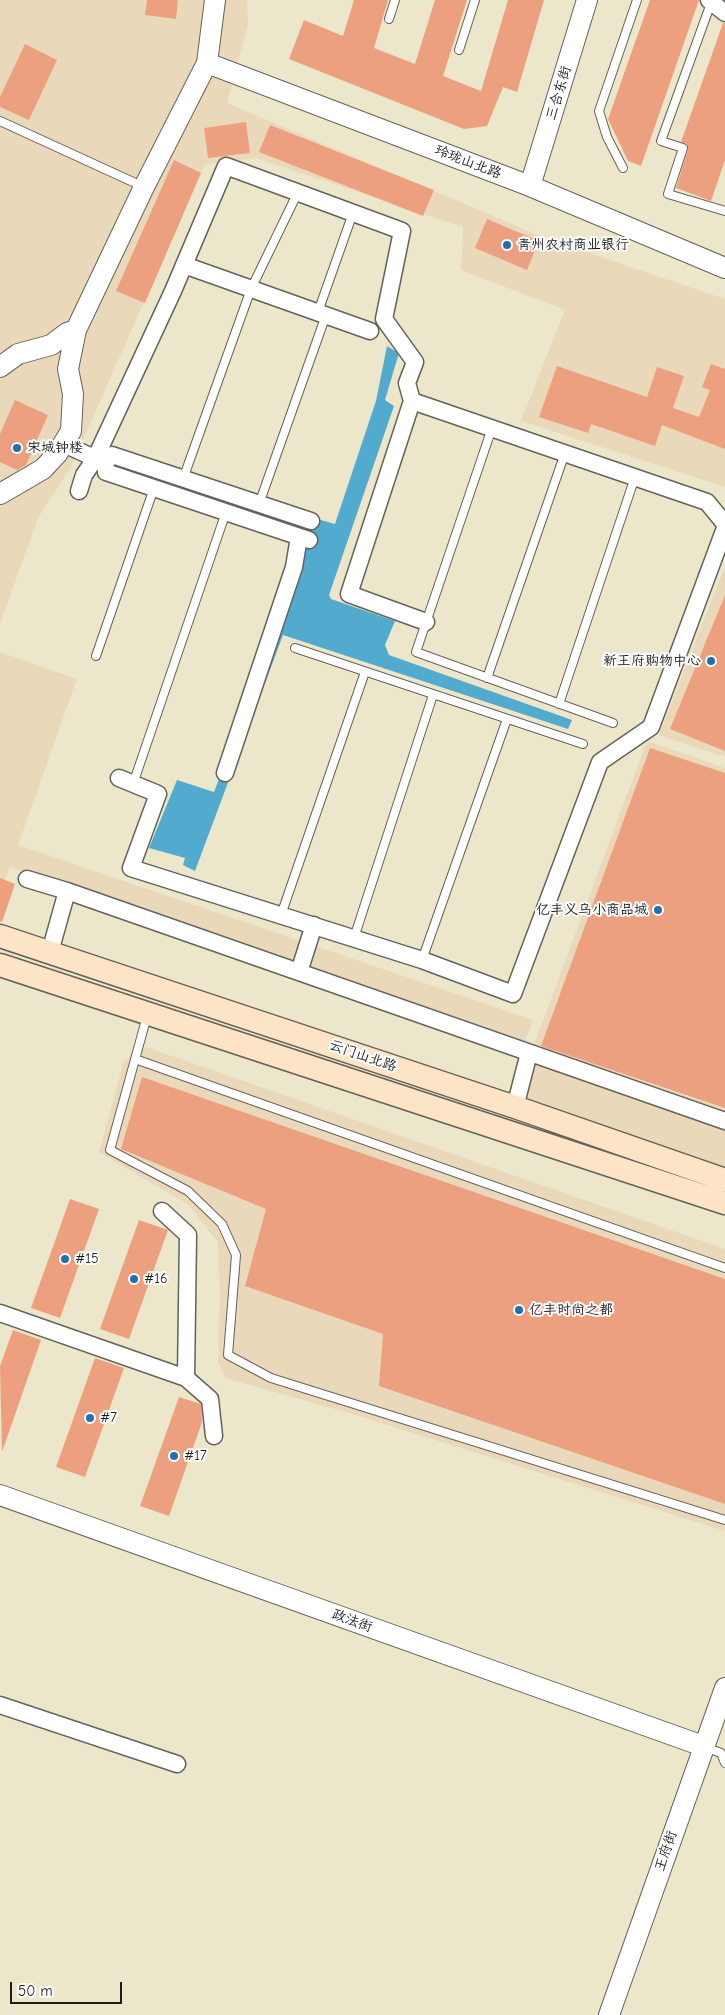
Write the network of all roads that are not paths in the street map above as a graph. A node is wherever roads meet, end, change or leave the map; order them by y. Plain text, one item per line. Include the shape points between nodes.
1 (214, 0) edge
2 (395, 0) edge
3 (475, 0) edge
4 (587, 0) edge
5 (637, 0) edge
6 (710, 2) edge
7 (725, 13) edge
8 (389, 19) dead end
9 (459, 50) dead end
10 (207, 63) junction
11 (0, 121) edge
12 (623, 168) dead end
13 (530, 186) junction
14 (144, 187) junction
15 (298, 192) junction
16 (725, 201) edge
17 (723, 210) edge
18 (353, 213) junction
19 (184, 265) junction
20 (725, 268) edge
21 (251, 289) junction
22 (322, 314) junction
23 (76, 330) junction
24 (370, 331) dead end
25 (0, 367) edge
26 (412, 400) junction
27 (492, 428) junction
28 (64, 444) junction
29 (565, 453) junction
30 (100, 461) junction
31 (635, 477) junction
32 (183, 479) junction
33 (154, 488) junction
34 (79, 491) dead end
35 (0, 494) edge
36 (259, 504) junction
37 (226, 512) junction
38 (311, 521) dead end
39 (725, 524) edge
40 (725, 528) edge
41 (426, 622) junction
42 (295, 648) dead end
43 (96, 656) dead end
44 (365, 672) junction
45 (487, 678) junction
46 (434, 695) junction
47 (559, 704) junction
48 (507, 719) junction
49 (613, 723) dead end
50 (582, 744) dead end
51 (225, 773) dead end
52 (126, 781) joint
53 (27, 879) dead end
54 (67, 891) junction
55 (281, 915) junction
56 (314, 925) junction
57 (0, 936) edge
58 (354, 938) junction
59 (50, 952) junction
60 (422, 960) junction
61 (0, 965) edge
62 (299, 972) junction
63 (148, 1012) junction
64 (529, 1053) junction
65 (135, 1059) junction
66 (515, 1107) junction
67 (725, 1121) edge
68 (725, 1180) edge
69 (725, 1203) edge
70 (162, 1211) dead end
71 (725, 1268) edge
72 (0, 1315) edge
73 (186, 1378) junction
74 (214, 1436) dead end
75 (0, 1495) edge
76 (725, 1520) edge
77 (725, 1688) edge
78 (0, 1705) edge
79 (703, 1746) junction
80 (725, 1762) edge
81 (177, 1764) dead end
82 (609, 2015) edge

1 - 10 street
2 - 8 lane
3 - 9 lane
4 - 13 street, 三合东街
5 - 12 lane via 599,111 606,137
6 - 7 street
6 - 17 lane via 661,141 683,148 668,194
10 - 13 street, 玲珑山北路
10 - 14 street
11 - 14 lane
13 - 20 street, 玲珑山北路
14 - 23 street
15 - 18 street
15 - 19 street via 226,166
15 - 21 lane
16 - 17 lane
18 - 22 lane
18 - 26 street via 402,231 384,319 414,362 407,383
19 - 21 street
19 - 30 street
21 - 22 street
21 - 32 lane
22 - 24 street
22 - 36 lane
23 - 25 street via 51,344 18,354
23 - 28 street via 68,369 73,414
26 - 27 street
26 - 41 street via 349,594
27 - 29 street
27 - 41 lane
28 - 30 street
28 - 35 street via 43,469
29 - 31 street
29 - 45 lane
30 - 32 street via 112,456
30 - 33 street via 106,472
30 - 34 street via 84,475
31 - 39 street via 707,502
31 - 47 lane
32 - 36 street
33 - 37 street
33 - 43 lane
36 - 38 street
37 - 51 street via 304,539
37 - 52 lane
40 - 60 street via 651,727 600,762 513,994
41 - 45 lane via 416,652
42 - 44 lane
44 - 46 lane
44 - 55 lane
45 - 47 lane
46 - 48 lane
46 - 58 lane
47 - 49 lane
48 - 50 lane
48 - 60 lane
52 - 55 street via 158,794 131,868
53 - 54 street
54 - 59 street
54 - 62 street
55 - 56 street
56 - 58 street
56 - 62 street
57 - 59 main road, 云门山北路
58 - 60 street
59 - 66 main road, 云门山北路
61 - 63 main road, 云门山北路
62 - 64 street
63 - 65 lane
63 - 69 main road, 云门山北路
64 - 66 street
64 - 67 street
65 - 71 lane
65 - 76 lane via 110,1150 188,1191 222,1224 236,1256 228,1355 271,1378
66 - 68 main road, 云门山北路
70 - 73 street via 188,1235
72 - 73 street
73 - 74 street via 210,1399
75 - 79 street, 政法街
77 - 79 street, 王府街
78 - 81 street
79 - 80 lane via 721,1753
79 - 82 street, 王府街

